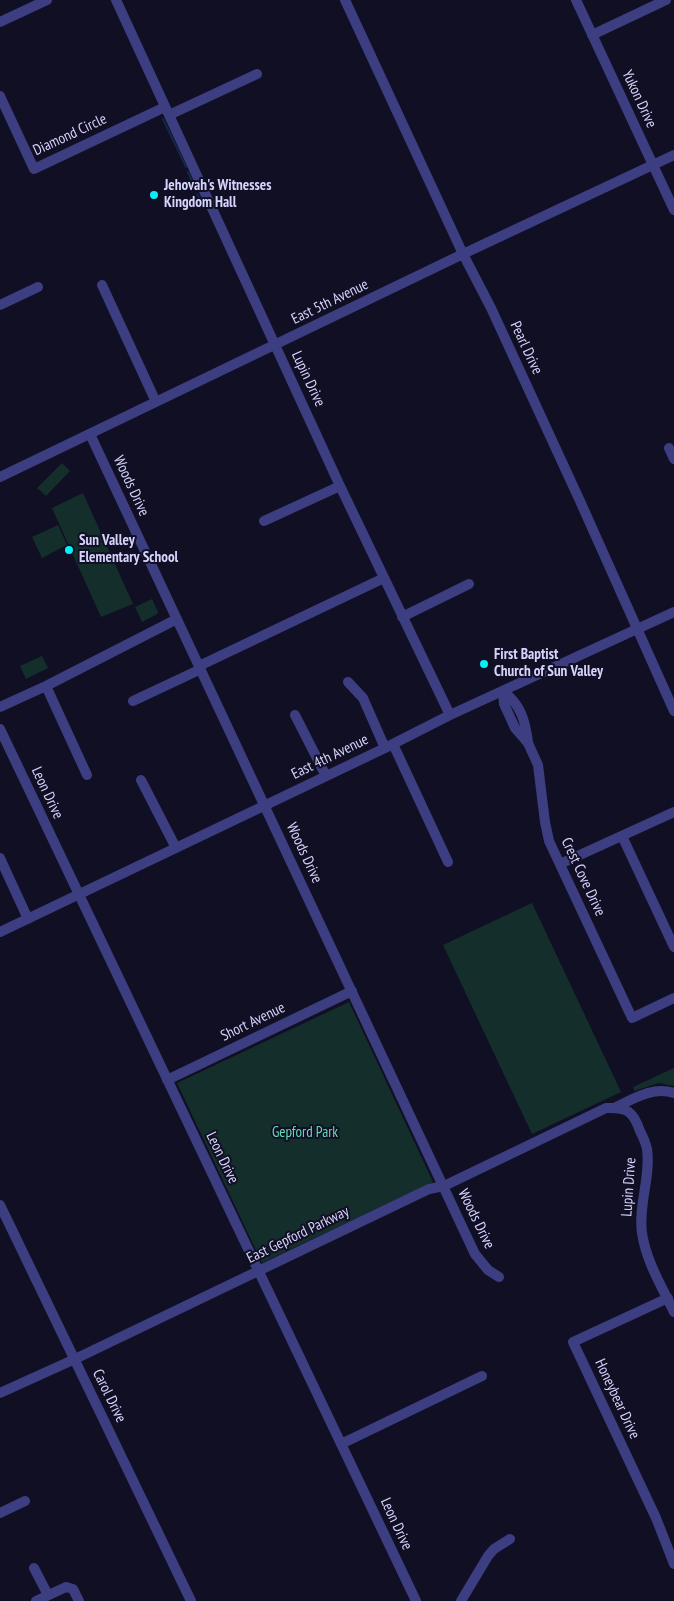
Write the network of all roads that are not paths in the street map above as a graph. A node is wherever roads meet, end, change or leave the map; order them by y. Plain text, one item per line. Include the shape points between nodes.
1 (47, 0) edge
2 (116, 0) edge
3 (344, 0) edge
4 (576, 0) edge
5 (666, 0) edge
6 (0, 22) edge
7 (592, 35) junction
8 (257, 74) dead end
9 (0, 96) edge
10 (167, 111) junction
11 (674, 154) edge
12 (653, 165) junction
13 (674, 210) edge
14 (463, 254) junction
15 (102, 285) dead end
16 (38, 287) dead end
17 (0, 305) edge
18 (275, 345) junction
19 (156, 402) junction
20 (90, 434) junction
21 (669, 448) dead end
22 (674, 459) edge
23 (0, 478) edge
24 (340, 486) junction
25 (264, 521) dead end
26 (384, 578) junction
27 (469, 584) dead end
28 (674, 612) edge
29 (402, 617) junction
30 (177, 619) junction
31 (637, 629) junction
32 (200, 667) junction
33 (348, 682) dead end
34 (46, 686) junction
35 (503, 691) junction
36 (133, 701) dead end
37 (0, 707) edge
38 (674, 711) edge
39 (295, 715) dead end
40 (450, 715) junction
41 (0, 729) edge
42 (389, 746) junction
43 (87, 775) dead end
44 (326, 776) junction
45 (141, 780) dead end
46 (265, 805) junction
47 (674, 812) edge
48 (622, 836) junction
49 (176, 848) junction
50 (0, 858) edge
51 (448, 862) dead end
52 (560, 864) junction
53 (78, 894) junction
54 (28, 918) junction
55 (0, 932) edge
56 (674, 947) edge
57 (352, 991) junction
58 (674, 998) edge
59 (167, 1080) junction
60 (674, 1093) edge
61 (612, 1108) junction
62 (444, 1186) junction
63 (0, 1205) edge
64 (258, 1271) junction
65 (499, 1277) dead end
66 (668, 1298) junction
67 (674, 1312) edge
68 (74, 1359) junction
69 (482, 1376) dead end
70 (0, 1393) edge
71 (341, 1444) junction
72 (24, 1501) dead end
73 (0, 1513) edge
74 (510, 1539) dead end
75 (674, 1564) edge
76 (34, 1568) dead end
77 (48, 1595) junction
78 (36, 1601) edge
79 (79, 1601) edge
80 (191, 1601) edge
81 (416, 1601) edge
82 (462, 1601) edge

1 - 6 street
2 - 10 street, Lupin Drive
3 - 14 street, Pearl Drive
4 - 7 street, Yukon Drive
5 - 7 street
7 - 12 street, Yukon Drive
8 - 10 street
9 - 10 street, Diamond Circle via 34,169
10 - 18 street, Lupin Drive
11 - 12 street, East 5th Avenue
12 - 13 street, Yukon Drive
12 - 14 street, East 5th Avenue
14 - 18 street, East 5th Avenue
14 - 31 street, Pearl Drive via 499,325
15 - 19 street
16 - 17 street
18 - 19 street, East 5th Avenue
18 - 24 street, Lupin Drive
19 - 20 street, East 5th Avenue
20 - 23 street, East 5th Avenue
20 - 30 street, Woods Drive
21 - 22 street
24 - 25 street
24 - 26 street, Lupin Drive
26 - 29 street, Lupin Drive
26 - 32 street
27 - 29 street
28 - 31 street, East 4th Avenue
29 - 40 street, Lupin Drive
30 - 32 street, Woods Drive
30 - 34 street
31 - 35 street, East 4th Avenue
31 - 38 street, Pearl Drive
32 - 36 street
32 - 46 street, Woods Drive
33 - 42 street via 363,698
34 - 37 street
34 - 43 street
35 - 40 street, East 4th Avenue
35 - 52 street, Crest Cove Drive via 504,704 515,728 528,743 537,762 547,834
39 - 44 street
40 - 42 street, East 4th Avenue
41 - 53 street, Leon Drive
42 - 44 street, East 4th Avenue
42 - 51 street
44 - 46 street, East 4th Avenue
45 - 49 street
46 - 49 street, East 4th Avenue
46 - 57 street, Woods Drive
47 - 48 street
48 - 52 street
48 - 56 street
49 - 53 street, East 4th Avenue
50 - 54 street
52 - 58 street, Crest Cove Drive via 632,1018
53 - 54 street, East 4th Avenue
53 - 59 street, Leon Drive
54 - 55 street, East 4th Avenue
57 - 59 street, Short Avenue
57 - 62 street, Woods Drive
59 - 64 street, Leon Drive
60 - 61 street, East Gepford Parkway via 665,1090 650,1092
61 - 62 street, East Gepford Parkway via 606,1108
61 - 66 street, Lupin Drive via 626,1110 635,1118 647,1147 648,1172 642,1230 647,1253
62 - 64 street, East Gepford Parkway via 429,1189
62 - 65 street, Woods Drive via 475,1254 488,1270
63 - 68 street, Carol Drive
64 - 68 street, East Gepford Parkway
64 - 71 street, Leon Drive
66 - 67 street, Lupin Drive
66 - 75 street, Honeybear Drive via 574,1342
68 - 70 street, East Gepford Parkway
68 - 80 street, Carol Drive
69 - 71 street
71 - 81 street, Leon Drive
72 - 73 street
74 - 82 street via 488,1556
76 - 77 street
77 - 78 street
77 - 79 street via 69,1587

